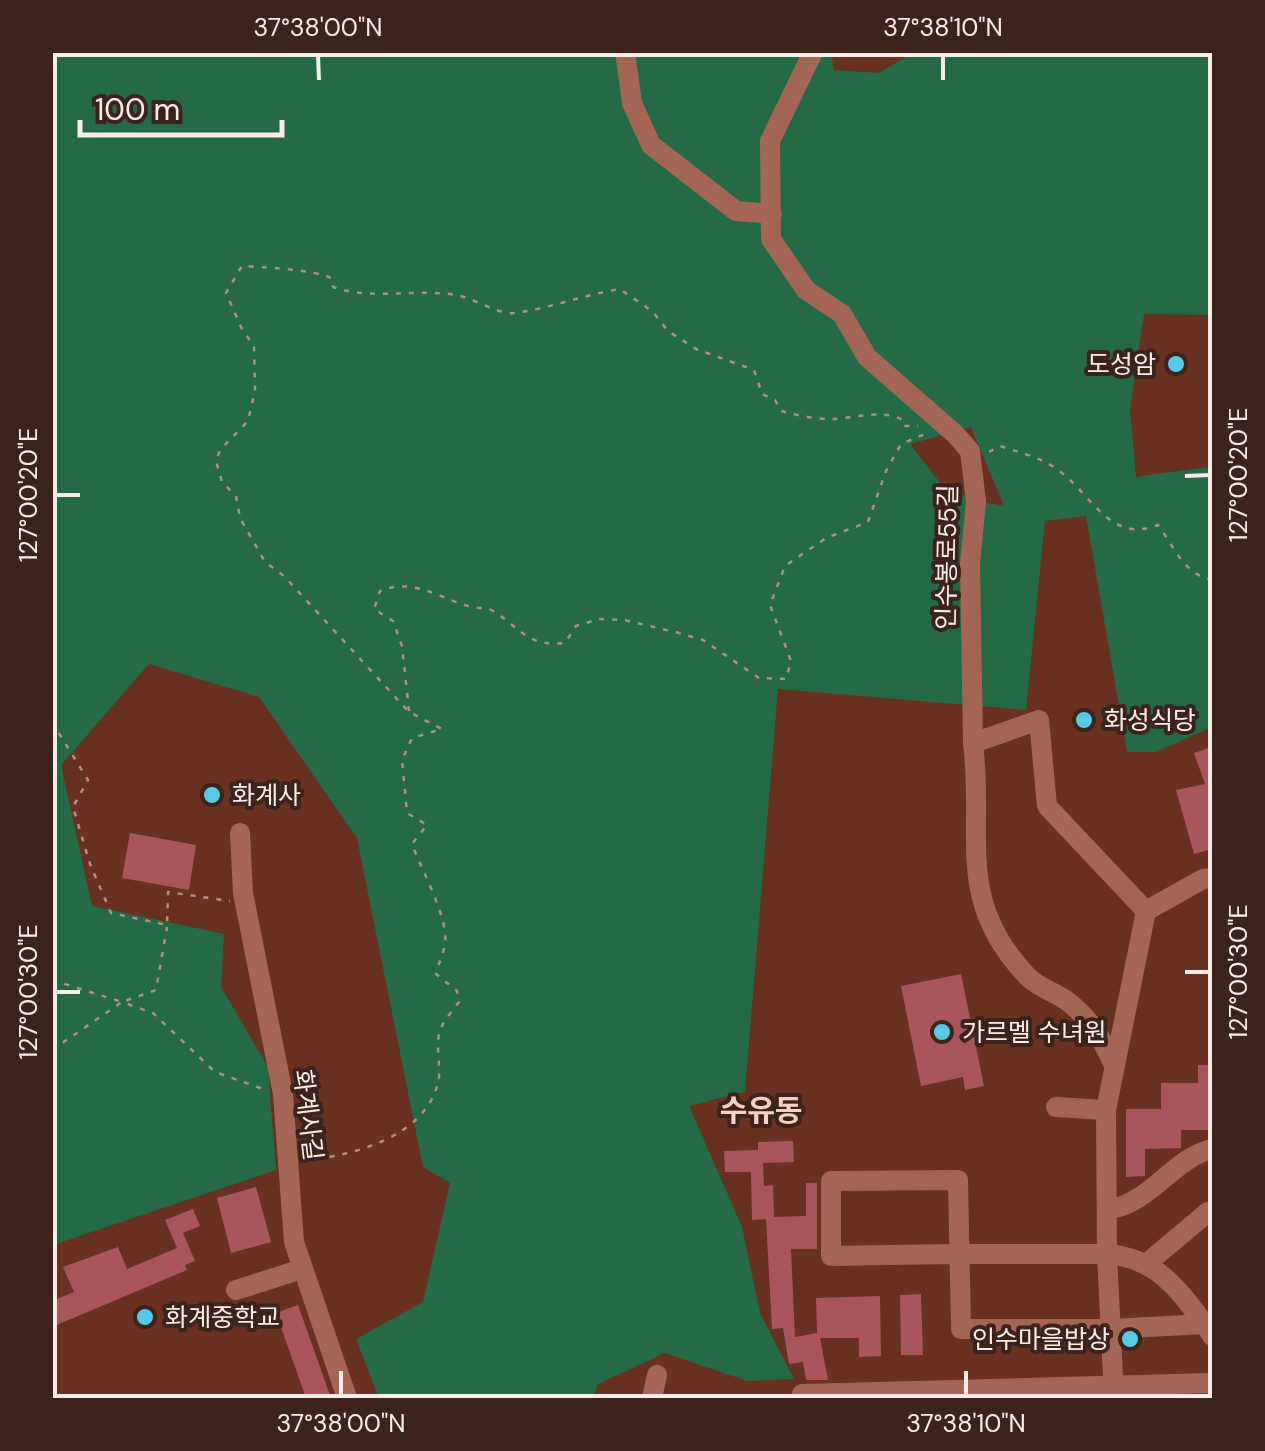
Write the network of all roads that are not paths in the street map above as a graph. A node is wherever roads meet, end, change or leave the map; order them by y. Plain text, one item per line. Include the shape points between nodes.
1 (625, 52) edge
2 (813, 52) edge
3 (772, 214) junction
4 (973, 743) junction
5 (240, 833) dead end
6 (1212, 878) edge
7 (1146, 911) junction
8 (1113, 1063) junction
9 (1056, 1108) dead end
10 (1106, 1110) junction
11 (1212, 1149) edge
12 (1109, 1209) junction
13 (1208, 1212) dead end
14 (958, 1254) junction
15 (1108, 1254) junction
16 (1146, 1264) junction
17 (302, 1270) junction
18 (236, 1290) dead end
19 (1111, 1329) junction
20 (1208, 1330) edge
21 (657, 1375) dead end
22 (1212, 1384) edge
23 (1114, 1392) edge
24 (947, 1394) edge
25 (802, 1396) edge
26 (347, 1398) edge
27 (652, 1398) edge

1 - 3 street via 632,103 652,145 736,210
2 - 3 street, 인수봉로55길 via 770,141
3 - 4 street, 인수봉로55길 via 771,238 806,290 842,314 867,357 970,451 976,500 970,564
4 - 7 street via 1039,720 1047,806
4 - 8 street, 인수봉로55길 via 976,877 988,919 1032,981 1069,1002 1098,1032
5 - 17 street, 화계사길 via 245,904 283,1094
6 - 7 street
7 - 8 street
8 - 10 street
9 - 10 street
10 - 12 street
11 - 12 street via 1194,1153 1125,1207
12 - 15 street
13 - 16 street
14 - 14 street via 831,1256 830,1181 958,1180
14 - 15 street
14 - 19 street via 960,1330
15 - 16 street
15 - 19 street
16 - 20 street via 1182,1294
17 - 18 street
17 - 26 street, 화계사길
19 - 20 street
19 - 23 street
21 - 27 street
22 - 23 street
23 - 24 street
24 - 25 street

